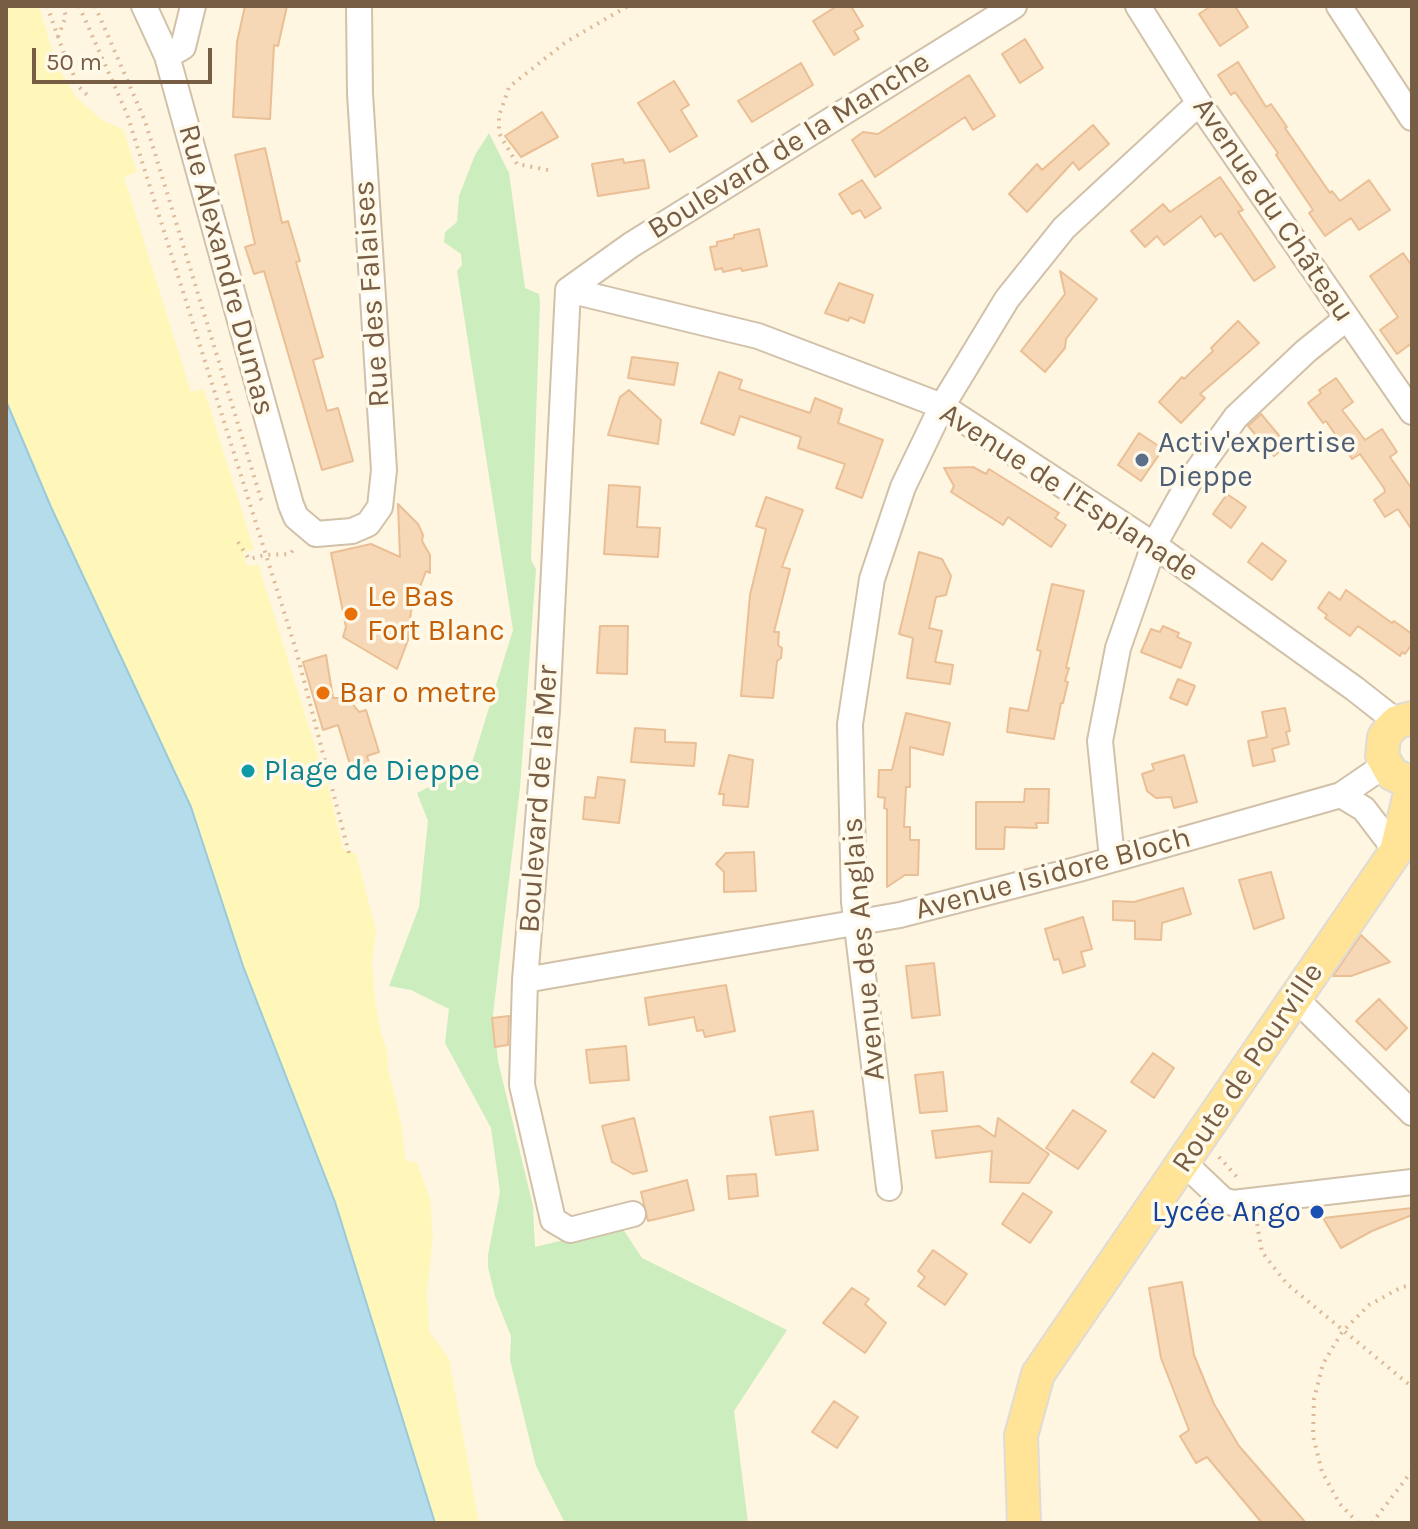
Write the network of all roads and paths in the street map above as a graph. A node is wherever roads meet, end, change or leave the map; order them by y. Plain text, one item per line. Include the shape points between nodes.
1 (47, 6) edge
2 (62, 6) edge
3 (79, 6) edge
4 (95, 6) edge
5 (144, 6) edge
6 (193, 6) edge
7 (359, 6) edge
8 (628, 6) edge
9 (1014, 6) edge
10 (1138, 6) edge
11 (1339, 6) edge
12 (58, 37) junction
13 (167, 56) junction
14 (87, 95) dead end
15 (1199, 103) junction
16 (1412, 118) edge
17 (548, 170) dead end
18 (568, 290) junction
19 (1347, 318) junction
20 (942, 406) junction
21 (1412, 412) edge
22 (291, 505) junction
23 (310, 530) junction
24 (238, 542) dead end
25 (1154, 545) junction
26 (265, 555) junction
27 (1405, 720) edge
28 (1385, 765) junction
29 (1412, 784) edge
30 (1341, 795) junction
31 (1396, 851) junction
32 (350, 857) dead end
33 (1112, 858) junction
34 (856, 924) junction
35 (525, 980) junction
36 (1295, 998) junction
37 (1412, 1113) edge
38 (1191, 1151) junction
39 (1412, 1182) edge
40 (889, 1188) dead end
41 (1253, 1202) junction
42 (633, 1214) dead end
43 (1412, 1285) edge
44 (1342, 1332) junction
45 (1412, 1387) edge
46 (1412, 1471) edge
47 (1024, 1523) edge
48 (1358, 1523) edge
49 (1372, 1523) edge

1 - 12 path
2 - 12 path via 66,16
3 - 26 path via 127,114
4 - 22 path via 145,121 261,499 271,506
5 - 13 street, Rue Alexandre Dumas
6 - 13 street via 183,47
7 - 23 street, Rue des Falaises via 384,470 380,507 368,524 352,531
8 - 17 path via 566,42 509,87 499,133 517,164
9 - 18 street, Boulevard de la Manche via 631,245
10 - 15 street, Avenue du Château
11 - 16 street
12 - 14 path
13 - 22 street, Rue Alexandre Dumas
15 - 19 street, Avenue du Château
15 - 20 street, Avenue des Anglais via 1064,228 1007,299
18 - 20 street, Avenue de l'Esplanade via 758,336
18 - 35 street, Boulevard de la Mer via 547,710
19 - 21 street, Avenue du Château
19 - 25 street via 1236,417 1189,482
20 - 25 street, Avenue de l'Esplanade
20 - 34 street, Avenue des Anglais via 903,487 872,579 850,724
22 - 23 street, Rue Alexandre Dumas
23 - 26 path via 290,554
24 - 26 path via 249,559
25 - 27 street, Avenue de l'Esplanade
25 - 33 street via 1118,648 1100,741
26 - 32 path via 296,650
27 - 28 main road via 1384,737
28 - 29 main road
28 - 30 street, Avenue Isidore Bloch
29 - 31 main road, Route de Pourville
30 - 31 street via 1364,809
30 - 33 street, Avenue Isidore Bloch
31 - 36 main road, Route de Pourville
33 - 34 street, Avenue Isidore Bloch
34 - 35 street, Avenue Isidore Bloch
34 - 40 street, Avenue des Anglais
35 - 42 street, Boulevard de la Mer via 522,1085 553,1220 570,1230
36 - 37 street
36 - 38 main road, Route de Pourville
38 - 41 path via 1219,1157
38 - 41 street via 1223,1200
38 - 47 main road, Route de Pourville via 1038,1374 1021,1436
39 - 41 street
41 - 44 path via 1262,1252 1287,1284
43 - 44 path via 1369,1305
44 - 45 path
44 - 48 path via 1323,1364 1314,1399 1313,1436 1322,1472
46 - 49 path

